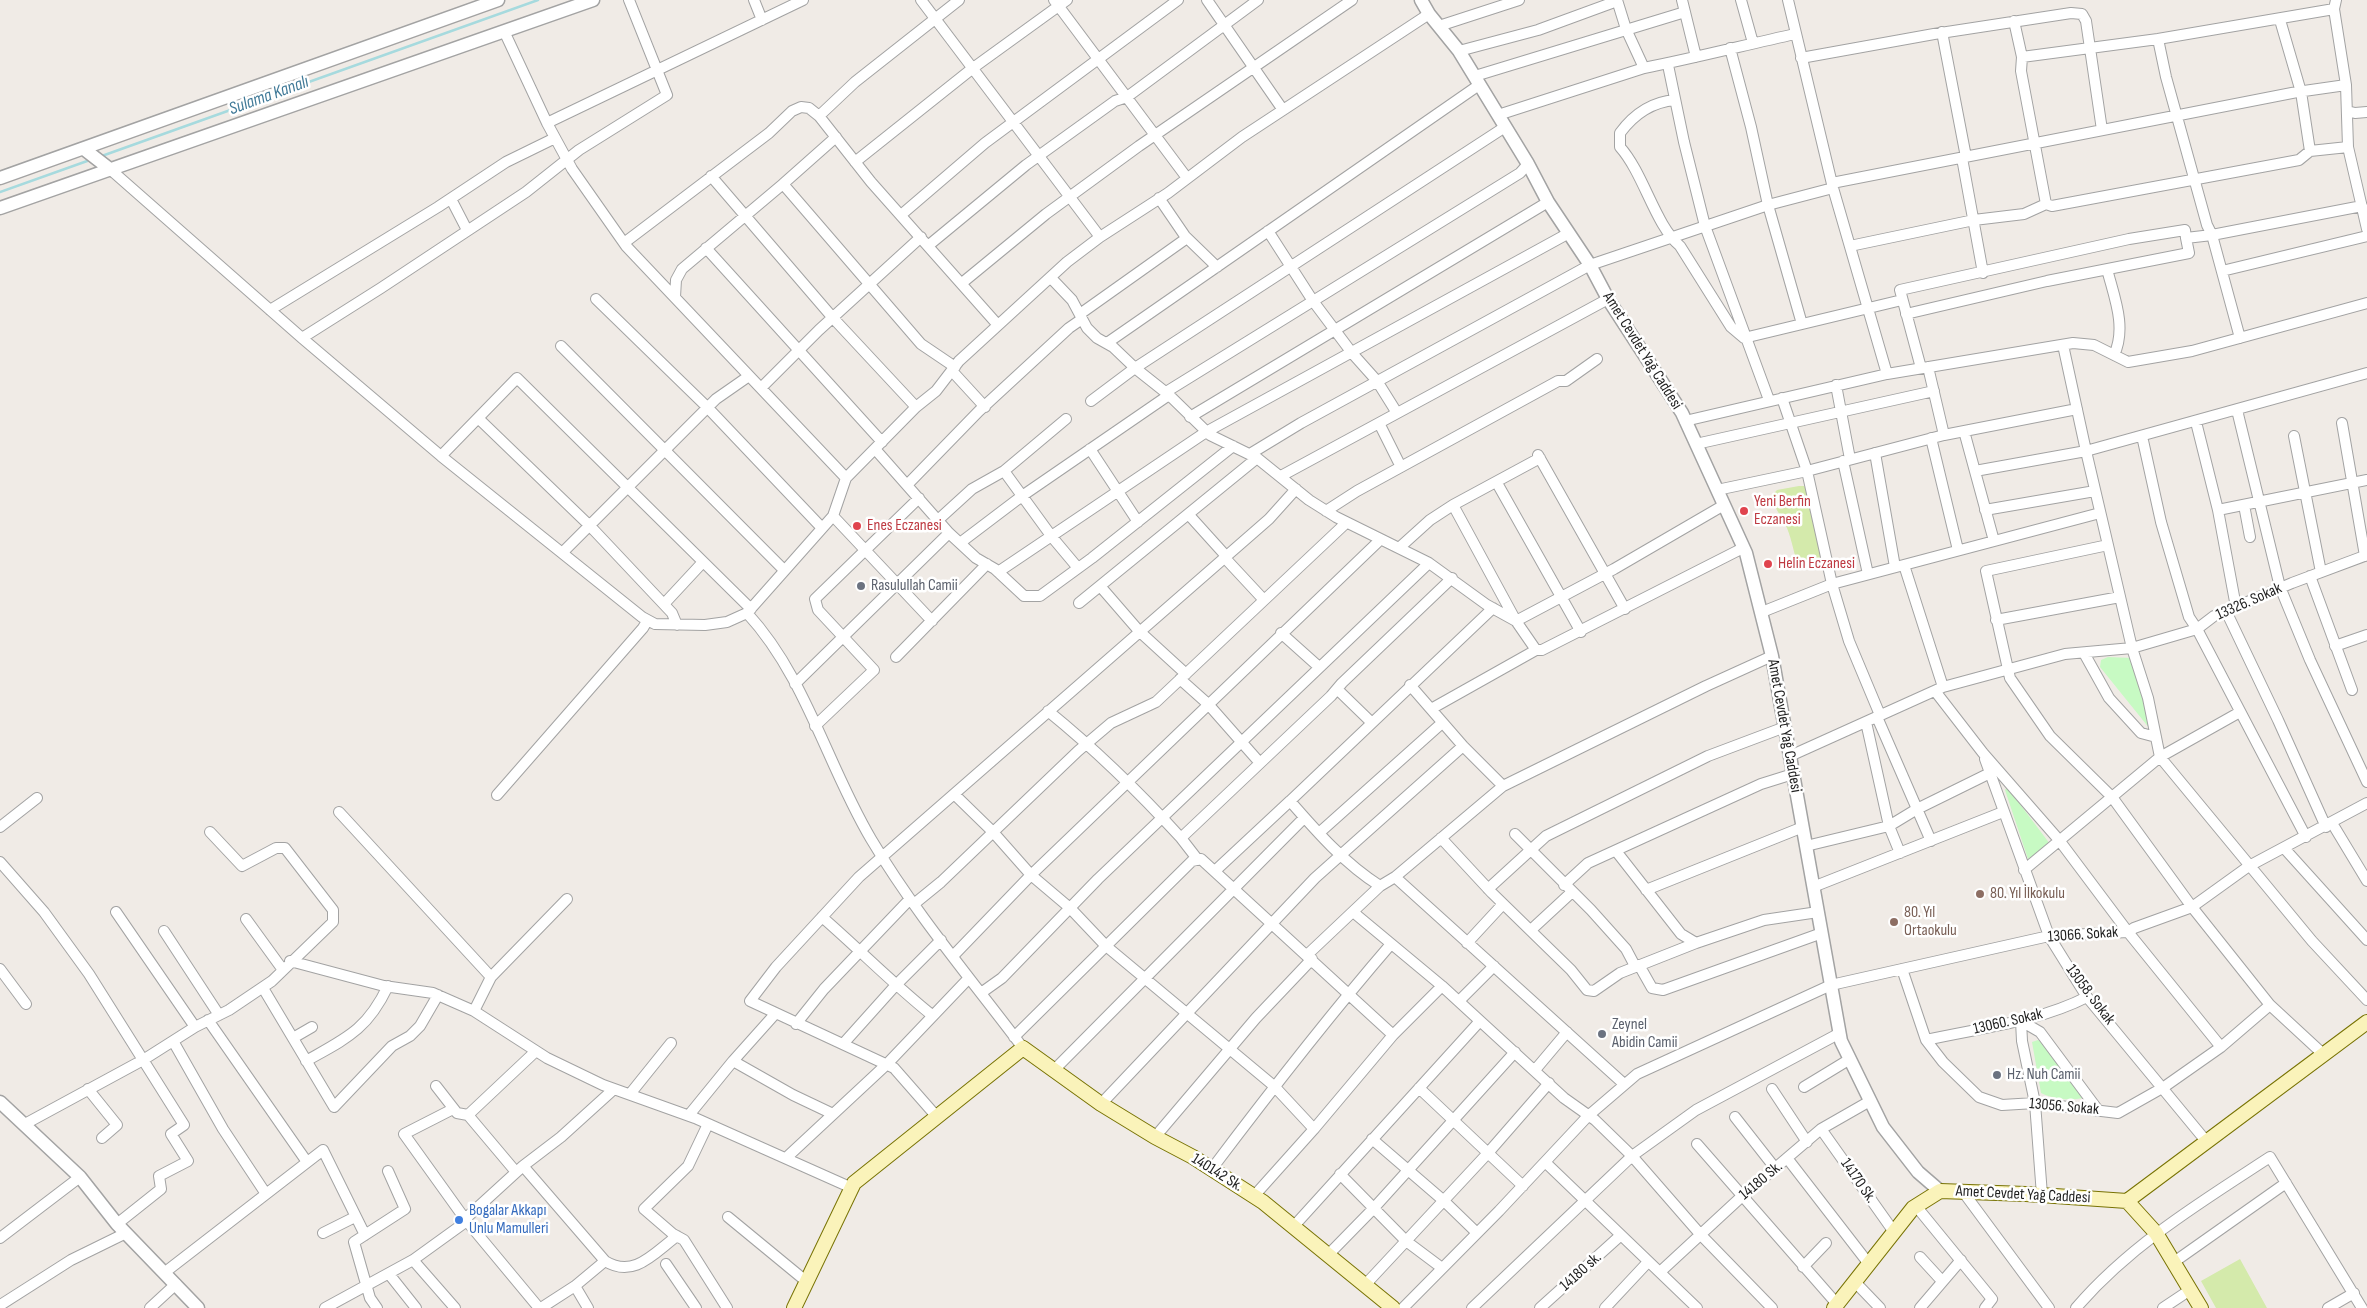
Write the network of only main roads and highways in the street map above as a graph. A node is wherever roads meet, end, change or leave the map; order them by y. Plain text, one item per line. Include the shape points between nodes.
1 (2367, 1022) edge
2 (2127, 1201) junction
3 (1836, 1306) edge
4 (794, 1308) edge
5 (1393, 1308) edge
6 (2201, 1308) edge

1 - 2 main road
2 - 3 main road, Amet Cevdet Yağ Caddesi via 1940,1191 1916,1206
2 - 6 main road via 2156,1233
4 - 5 main road, 140142 Sk. via 854,1183 1027,1051 1101,1104 1194,1157 1254,1196

